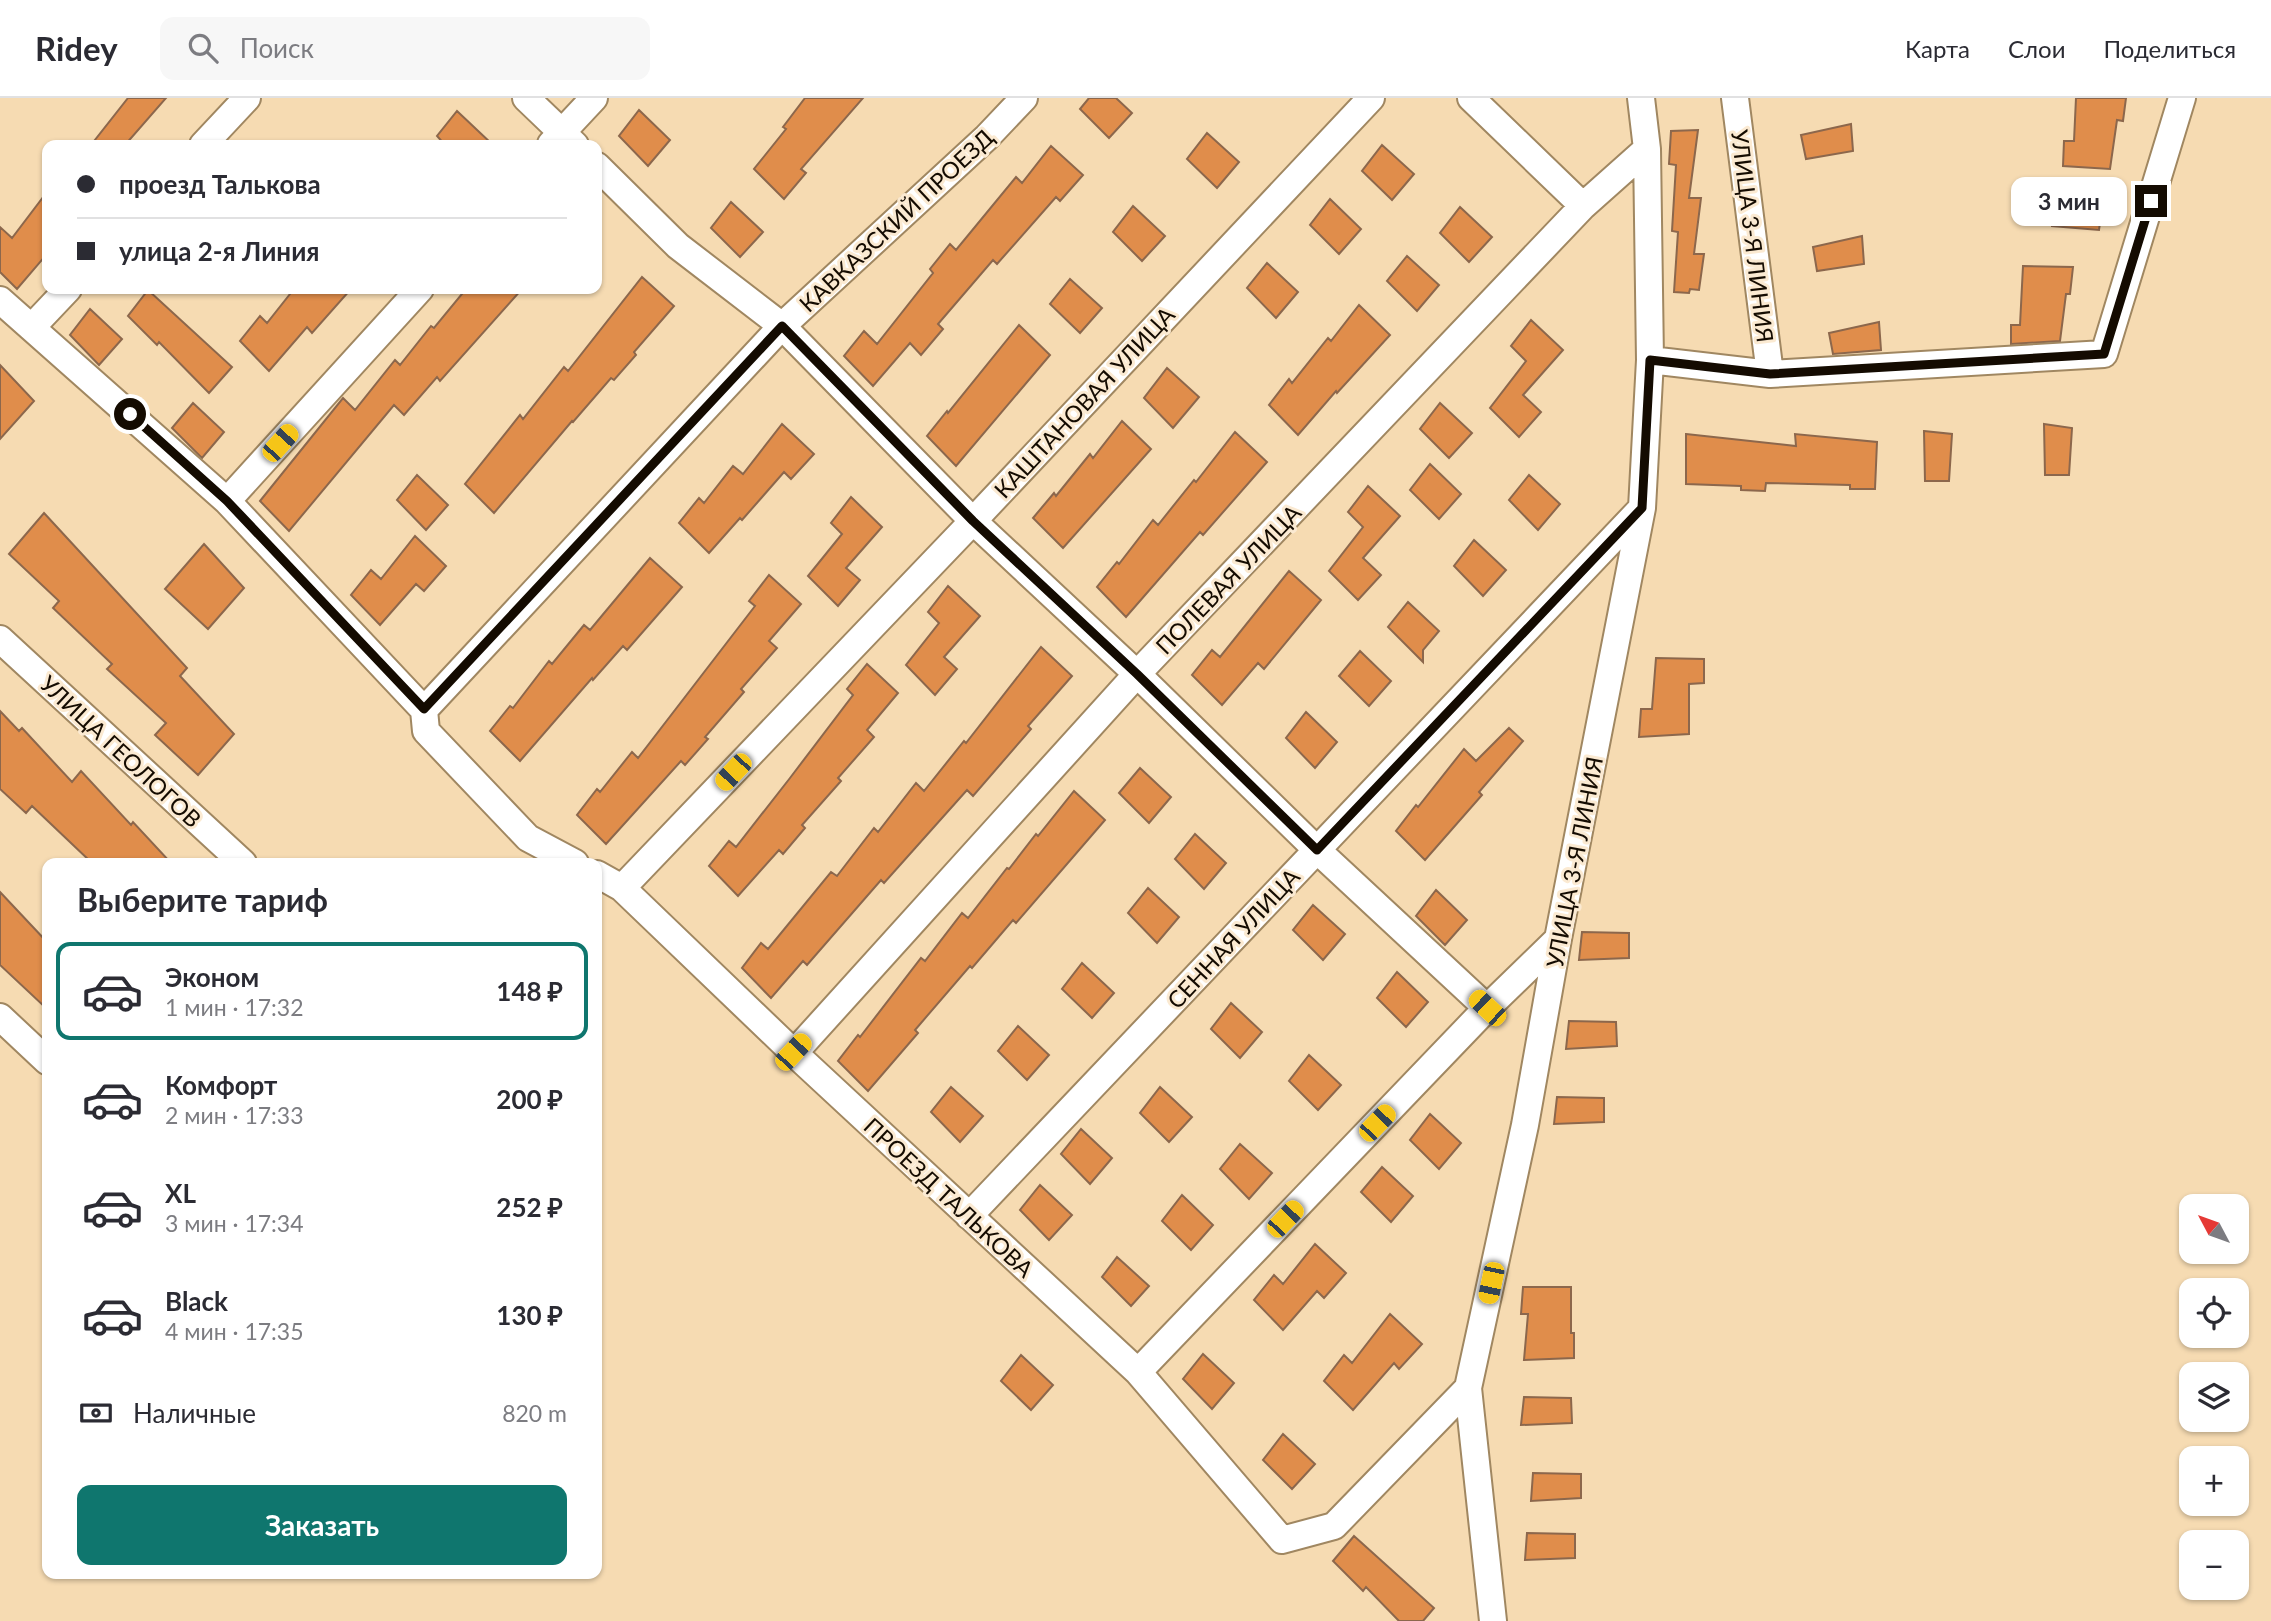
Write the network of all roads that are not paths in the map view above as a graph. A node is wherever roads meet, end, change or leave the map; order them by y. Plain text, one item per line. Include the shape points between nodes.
1 (247, 98) edge
2 (526, 98) edge
3 (594, 98) edge
4 (1024, 98) edge
5 (1371, 98) edge
6 (1471, 98) edge
7 (1641, 98) edge
8 (1735, 98) edge
9 (2182, 98) edge
10 (208, 140) edge
11 (561, 140) edge
12 (563, 140) edge
13 (1647, 149) junction
14 (602, 171) edge
15 (1583, 206) junction
16 (63, 294) edge
17 (415, 294) edge
18 (0, 300) edge
19 (782, 326) junction
20 (32, 327) junction
21 (1650, 360) junction
22 (1770, 374) junction
23 (227, 501) junction
24 (1642, 508) junction
25 (973, 521) junction
26 (0, 639) edge
27 (1137, 674) junction
28 (424, 709) junction
29 (1317, 850) junction
30 (238, 858) edge
31 (566, 858) edge
32 (602, 877) edge
33 (622, 888) junction
34 (1558, 939) junction
35 (1487, 1008) junction
36 (0, 1017) edge
37 (793, 1052) junction
38 (42, 1056) edge
39 (970, 1216) junction
40 (1138, 1372) junction
41 (1468, 1388) junction
42 (1493, 1621) edge

1 - 10 street
2 - 11 street
3 - 12 street
4 - 19 street, КАВКАЗСКИЙ ПРОЕЗД
5 - 25 street, КАШТАНОВАЯ УЛИЦА
6 - 15 street
7 - 13 street, УЛИЦА 3-Я ЛИНИЯ
8 - 22 street, УЛИЦА 3-Я ЛИНИЯ
9 - 22 street via 2104,354
13 - 15 street, ПОЛЕВАЯ УЛИЦА
13 - 21 street, УЛИЦА 3-Я ЛИНИЯ
14 - 19 street via 678,246
15 - 27 street, ПОЛЕВАЯ УЛИЦА
16 - 20 street
17 - 23 street
18 - 20 street
19 - 25 street
19 - 28 street, КАВКАЗСКИЙ ПРОЕЗД
20 - 23 street
21 - 22 street
21 - 24 street, УЛИЦА 3-Я ЛИНИЯ
23 - 28 street
24 - 29 street, СЕННАЯ УЛИЦА
24 - 34 street, УЛИЦА 3-Я ЛИНИЯ
25 - 27 street
25 - 33 street, КАШТАНОВАЯ УЛИЦА
26 - 30 street, УЛИЦА ГЕОЛОГОВ
27 - 29 street
27 - 37 street, ПОЛЕВАЯ УЛИЦА
28 - 31 street via 426,730 528,838
29 - 35 street
29 - 39 street, СЕННАЯ УЛИЦА
32 - 33 street, ПРОЕЗД ТАЛЬКОВА
33 - 37 street, ПРОЕЗД ТАЛЬКОВА
34 - 35 street
34 - 41 street, УЛИЦА 3-Я ЛИНИЯ via 1525,1125
35 - 40 street
36 - 38 street
37 - 39 street, ПРОЕЗД ТАЛЬКОВА
39 - 40 street, ПРОЕЗД ТАЛЬКОВА
40 - 41 street, ПРОЕЗД ТАЛЬКОВА via 1282,1541 1334,1525
41 - 42 street, УЛИЦА 3-Я ЛИНИЯ

